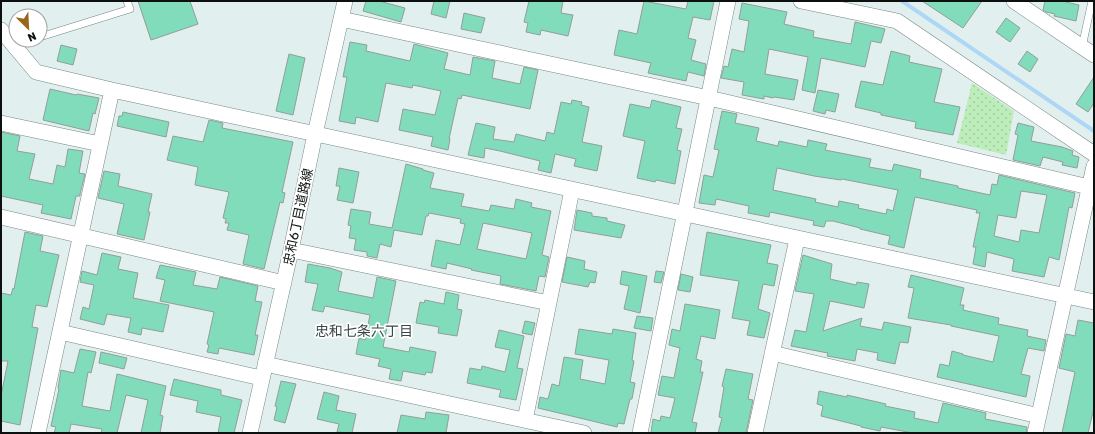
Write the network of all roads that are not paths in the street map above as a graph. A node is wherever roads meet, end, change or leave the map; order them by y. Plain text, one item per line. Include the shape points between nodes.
1 (127, 1) edge
2 (345, 1) edge
3 (728, 1) edge
4 (801, 1) edge
5 (1014, 1) edge
6 (1092, 1) edge
7 (341, 19) junction
8 (1, 30) edge
9 (48, 35) edge
10 (8, 39) edge
11 (16, 48) edge
12 (1088, 51) edge
13 (112, 90) junction
14 (709, 98) junction
15 (1, 124) edge
16 (315, 134) junction
17 (100, 144) junction
18 (1094, 154) edge
19 (1094, 166) edge
20 (1089, 187) junction
21 (572, 190) junction
22 (686, 214) junction
23 (1, 217) edge
24 (81, 236) junction
25 (797, 239) junction
26 (291, 250) junction
27 (284, 283) junction
28 (1065, 296) junction
29 (1094, 302) edge
30 (549, 303) junction
31 (60, 332) junction
32 (772, 353) junction
33 (263, 371) junction
34 (1039, 416) junction
35 (526, 420) junction
36 (38, 433) edge
37 (250, 433) edge
38 (584, 433) edge
39 (640, 433) edge
40 (755, 433) edge
41 (1035, 433) edge

1 - 9 lane via 130,9
2 - 7 street, 忠和6丁目道路線
3 - 14 street
4 - 18 street via 897,21
5 - 12 street
6 - 12 lane
7 - 14 street
7 - 16 street, 忠和6丁目道路線
8 - 10 street
11 - 13 street via 36,72
13 - 16 street
13 - 17 street
14 - 20 street
14 - 22 street
15 - 17 street
16 - 21 street
16 - 26 street, 忠和6丁目道路線
17 - 24 street
19 - 20 street
20 - 28 street
21 - 22 street
21 - 30 street
22 - 25 street
22 - 39 street
23 - 24 street
24 - 27 street
24 - 31 street
25 - 28 street
25 - 32 street
26 - 27 street, 忠和6丁目道路線
26 - 30 street
27 - 33 street, 忠和6丁目道路線
28 - 29 street
28 - 34 street
30 - 35 street
31 - 33 street
31 - 36 street
32 - 34 street
32 - 40 street
33 - 35 street
33 - 37 street, 忠和6丁目道路線
34 - 41 street
35 - 38 street

